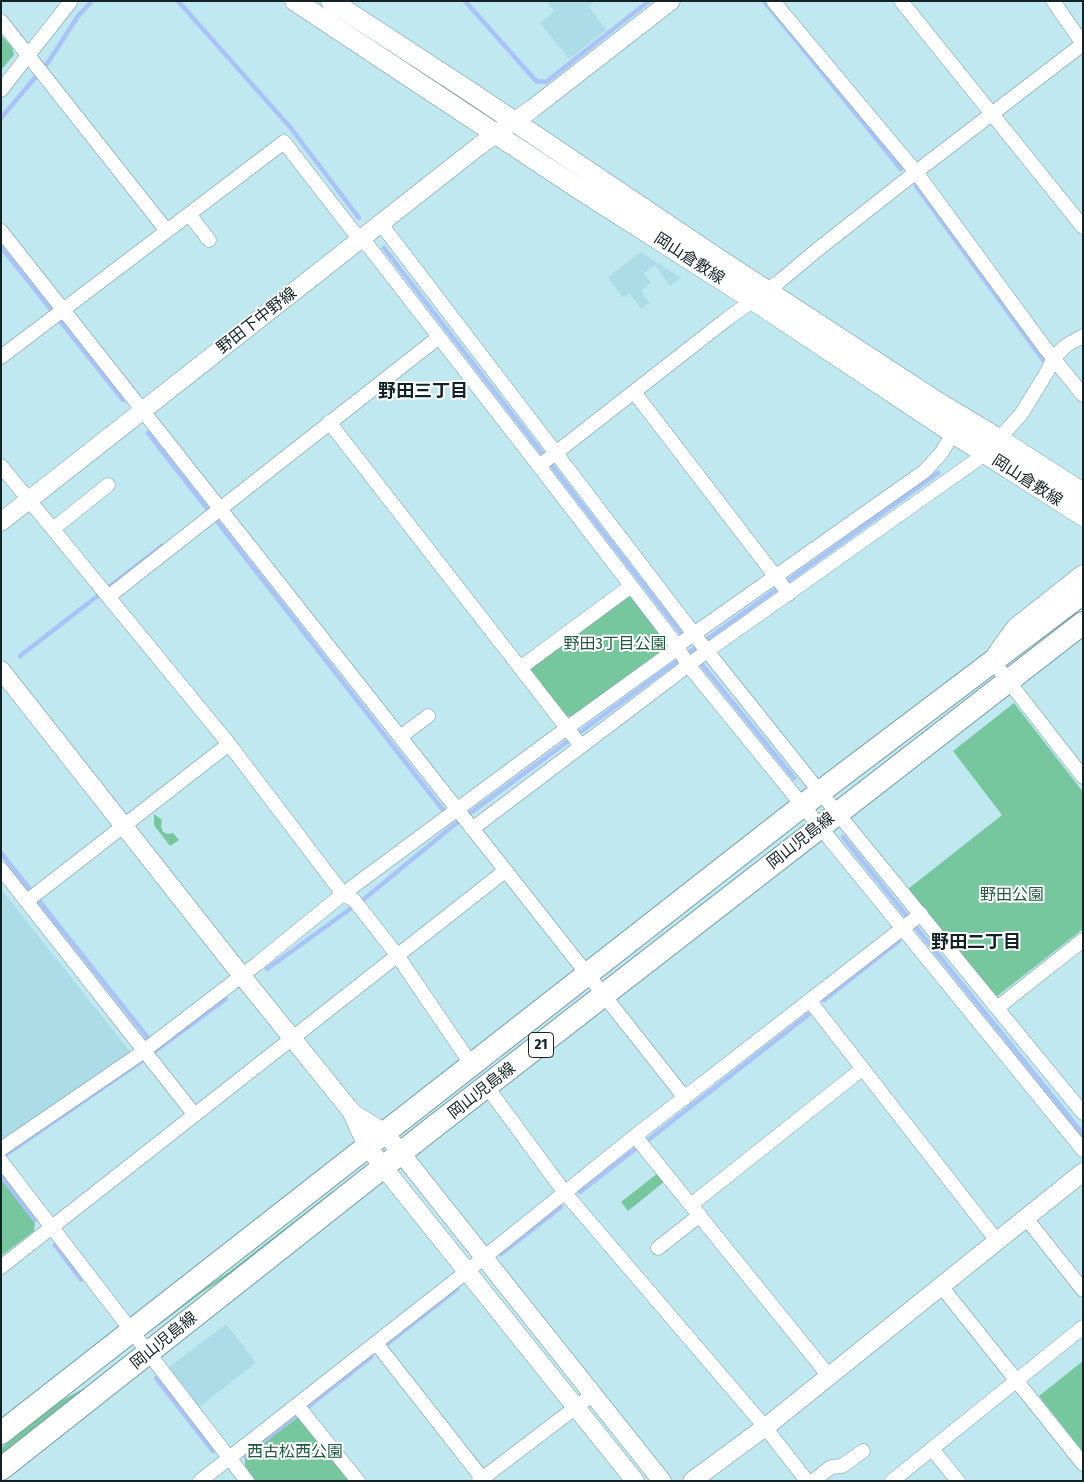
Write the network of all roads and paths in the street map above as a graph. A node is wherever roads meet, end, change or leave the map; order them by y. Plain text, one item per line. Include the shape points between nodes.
1 (71, 1) edge
2 (295, 1) edge
3 (331, 1) edge
4 (671, 1) edge
5 (773, 1) edge
6 (900, 1) edge
7 (1052, 1) edge
8 (1, 21) edge
9 (1083, 44) edge
10 (29, 56) junction
11 (1, 90) edge
12 (991, 115) junction
13 (514, 121) junction
14 (496, 134) junction
15 (916, 172) junction
16 (189, 214) junction
17 (381, 224) junction
18 (1083, 227) edge
19 (1, 231) edge
20 (167, 231) junction
21 (361, 239) junction
22 (209, 240) dead end
23 (760, 295) junction
24 (57, 313) junction
25 (1083, 336) edge
26 (439, 337) junction
27 (1, 356) edge
28 (1054, 357) junction
29 (634, 392) junction
30 (1083, 395) edge
31 (143, 411) junction
32 (329, 422) junction
33 (953, 433) junction
34 (999, 439) junction
35 (985, 454) junction
36 (547, 459) junction
37 (1, 466) edge
38 (108, 485) dead end
39 (30, 500) junction
40 (1078, 505) edge
41 (215, 512) junction
42 (1, 522) edge
43 (1083, 523) edge
44 (53, 529) junction
45 (1083, 575) edge
46 (783, 585) junction
47 (631, 586) junction
48 (105, 593) junction
49 (1083, 593) edge
50 (1083, 623) edge
51 (692, 649) junction
52 (992, 660) junction
53 (520, 668) junction
54 (1, 670) edge
55 (1008, 681) junction
56 (428, 716) dead end
57 (574, 736) junction
58 (400, 737) junction
59 (229, 744) junction
60 (1083, 777) edge
61 (820, 792) junction
62 (802, 806) junction
63 (464, 819) junction
64 (828, 820) junction
65 (124, 825) junction
66 (1, 869) edge
67 (505, 871) junction
68 (33, 897) junction
69 (352, 901) junction
70 (911, 921) junction
71 (1083, 940) edge
72 (397, 955) junction
73 (587, 974) junction
74 (242, 976) junction
75 (604, 996) junction
76 (810, 1001) junction
77 (997, 1008) junction
78 (292, 1038) junction
79 (149, 1049) junction
80 (471, 1064) junction
81 (862, 1069) junction
82 (487, 1087) junction
83 (684, 1098) junction
84 (1083, 1113) edge
85 (194, 1114) junction
86 (635, 1136) junction
87 (376, 1140) junction
88 (1083, 1150) edge
89 (2, 1157) edge
90 (393, 1161) junction
91 (1083, 1172) edge
92 (565, 1192) junction
93 (696, 1209) junction
94 (1026, 1218) junction
95 (52, 1227) junction
96 (997, 1241) junction
97 (658, 1248) dead end
98 (484, 1258) junction
99 (1, 1267) edge
100 (468, 1271) junction
101 (940, 1286) junction
102 (1083, 1290) edge
103 (1083, 1327) edge
104 (132, 1330) junction
105 (376, 1343) junction
106 (149, 1352) junction
107 (829, 1376) junction
108 (1016, 1382) junction
109 (592, 1395) junction
110 (297, 1405) junction
111 (576, 1408) junction
112 (765, 1428) junction
113 (1, 1433) edge
114 (932, 1449) junction
115 (864, 1451) dead end
116 (230, 1458) junction
117 (1083, 1464) edge
118 (1, 1469) edge
119 (480, 1480) edge
120 (200, 1481) edge
121 (247, 1481) edge
122 (358, 1481) edge
123 (635, 1481) edge
124 (662, 1481) edge
125 (692, 1481) edge
126 (807, 1481) edge
127 (813, 1481) edge
128 (892, 1481) edge
129 (958, 1481) edge

1 - 10 street
2 - 14 main road, 岡山倉敷線
3 - 13 main road, 岡山倉敷線
4 - 13 street, 野田下中野線
5 - 15 street
6 - 12 street
7 - 9 street
8 - 10 street
9 - 12 street
10 - 11 street
10 - 20 street
12 - 15 street
12 - 18 street
13 - 14 street, 野田下中野線
13 - 23 main road, 岡山倉敷線
14 - 17 street, 野田下中野線
14 - 23 main road, 岡山倉敷線
15 - 23 street
15 - 28 street
16 - 20 street
16 - 21 street via 284,142
16 - 22 street
17 - 21 street, 野田下中野線
17 - 36 street
19 - 24 street
20 - 24 street
21 - 26 street
21 - 31 street, 野田下中野線
23 - 29 street
23 - 33 main road, 岡山倉敷線
23 - 34 main road, 岡山倉敷線
24 - 27 street
24 - 31 street
25 - 28 street
26 - 32 street
26 - 36 street
28 - 30 street
28 - 34 street via 1022,414
29 - 36 street
29 - 46 street
31 - 39 street, 野田下中野線
31 - 41 street
32 - 41 street
32 - 53 street
33 - 35 main road, 岡山倉敷線
33 - 46 street via 925,471
34 - 40 main road, 岡山倉敷線
35 - 40 main road, 岡山倉敷線
35 - 46 street
36 - 47 street
36 - 51 street
37 - 39 street
38 - 44 street
39 - 42 street, 野田下中野線
39 - 44 street
40 - 43 main road
41 - 48 street
41 - 58 street
44 - 48 street
45 - 52 main road via 1016,628
46 - 51 street
46 - 51 street
47 - 51 street
47 - 53 street
48 - 59 street
49 - 52 main road, 岡山児島線 / 21
50 - 55 main road, 岡山児島線 / 21
51 - 57 street
51 - 57 street via 671,653
51 - 61 street
51 - 62 street
52 - 55 street
52 - 61 main road, 岡山児島線 / 21
53 - 57 street
54 - 65 street
55 - 60 street
55 - 64 main road, 岡山児島線 / 21
56 - 58 street
57 - 63 street
57 - 63 street
58 - 63 street
59 - 65 street
59 - 69 street
61 - 62 main road, 岡山児島線 / 21
61 - 64 street
62 - 64 street
62 - 73 main road, 岡山児島線 / 21
63 - 67 street
63 - 69 street
64 - 70 street
64 - 70 street
64 - 75 main road, 岡山児島線 / 21
65 - 68 street
65 - 74 street
66 - 68 street
67 - 72 street
67 - 73 street
68 - 79 street
69 - 72 street
69 - 74 street
70 - 76 street
70 - 77 street
70 - 88 street
71 - 77 street
72 - 78 street
72 - 80 street
73 - 75 street
73 - 80 main road, 岡山児島線 / 21
74 - 78 street
74 - 79 street
75 - 82 main road, 岡山児島線 / 21
75 - 83 street
76 - 81 street
76 - 83 street
77 - 84 street
78 - 85 street
78 - 87 street
79 - 85 street
79 - 89 street
80 - 87 main road, 岡山児島線 / 21
81 - 93 street
81 - 96 street
82 - 90 main road, 岡山児島線 / 21
82 - 92 street
83 - 86 street
85 - 95 street
86 - 92 street
86 - 93 street
87 - 90 street
87 - 104 main road, 岡山児島線 / 21
89 - 95 street
90 - 98 street
90 - 100 street
90 - 106 main road, 岡山児島線 / 21
91 - 94 street
92 - 98 street
92 - 112 street
93 - 97 street
93 - 107 street
94 - 96 street
94 - 102 street
95 - 99 street
95 - 104 street
96 - 101 street
98 - 100 street
98 - 109 street
100 - 105 street
100 - 111 street
101 - 107 street
101 - 108 street
103 - 108 street
104 - 106 street
104 - 113 main road, 岡山児島線 / 21
105 - 110 street
105 - 119 street
106 - 116 street
106 - 118 main road, 岡山児島線 / 21
107 - 112 street
108 - 114 street
108 - 117 street
109 - 111 street
109 - 124 street
110 - 116 street
110 - 122 street
111 - 119 street
111 - 123 street
112 - 125 street
112 - 126 street
114 - 128 street
114 - 129 street
115 - 127 street via 842,1466 831,1466
116 - 120 street
116 - 121 street

